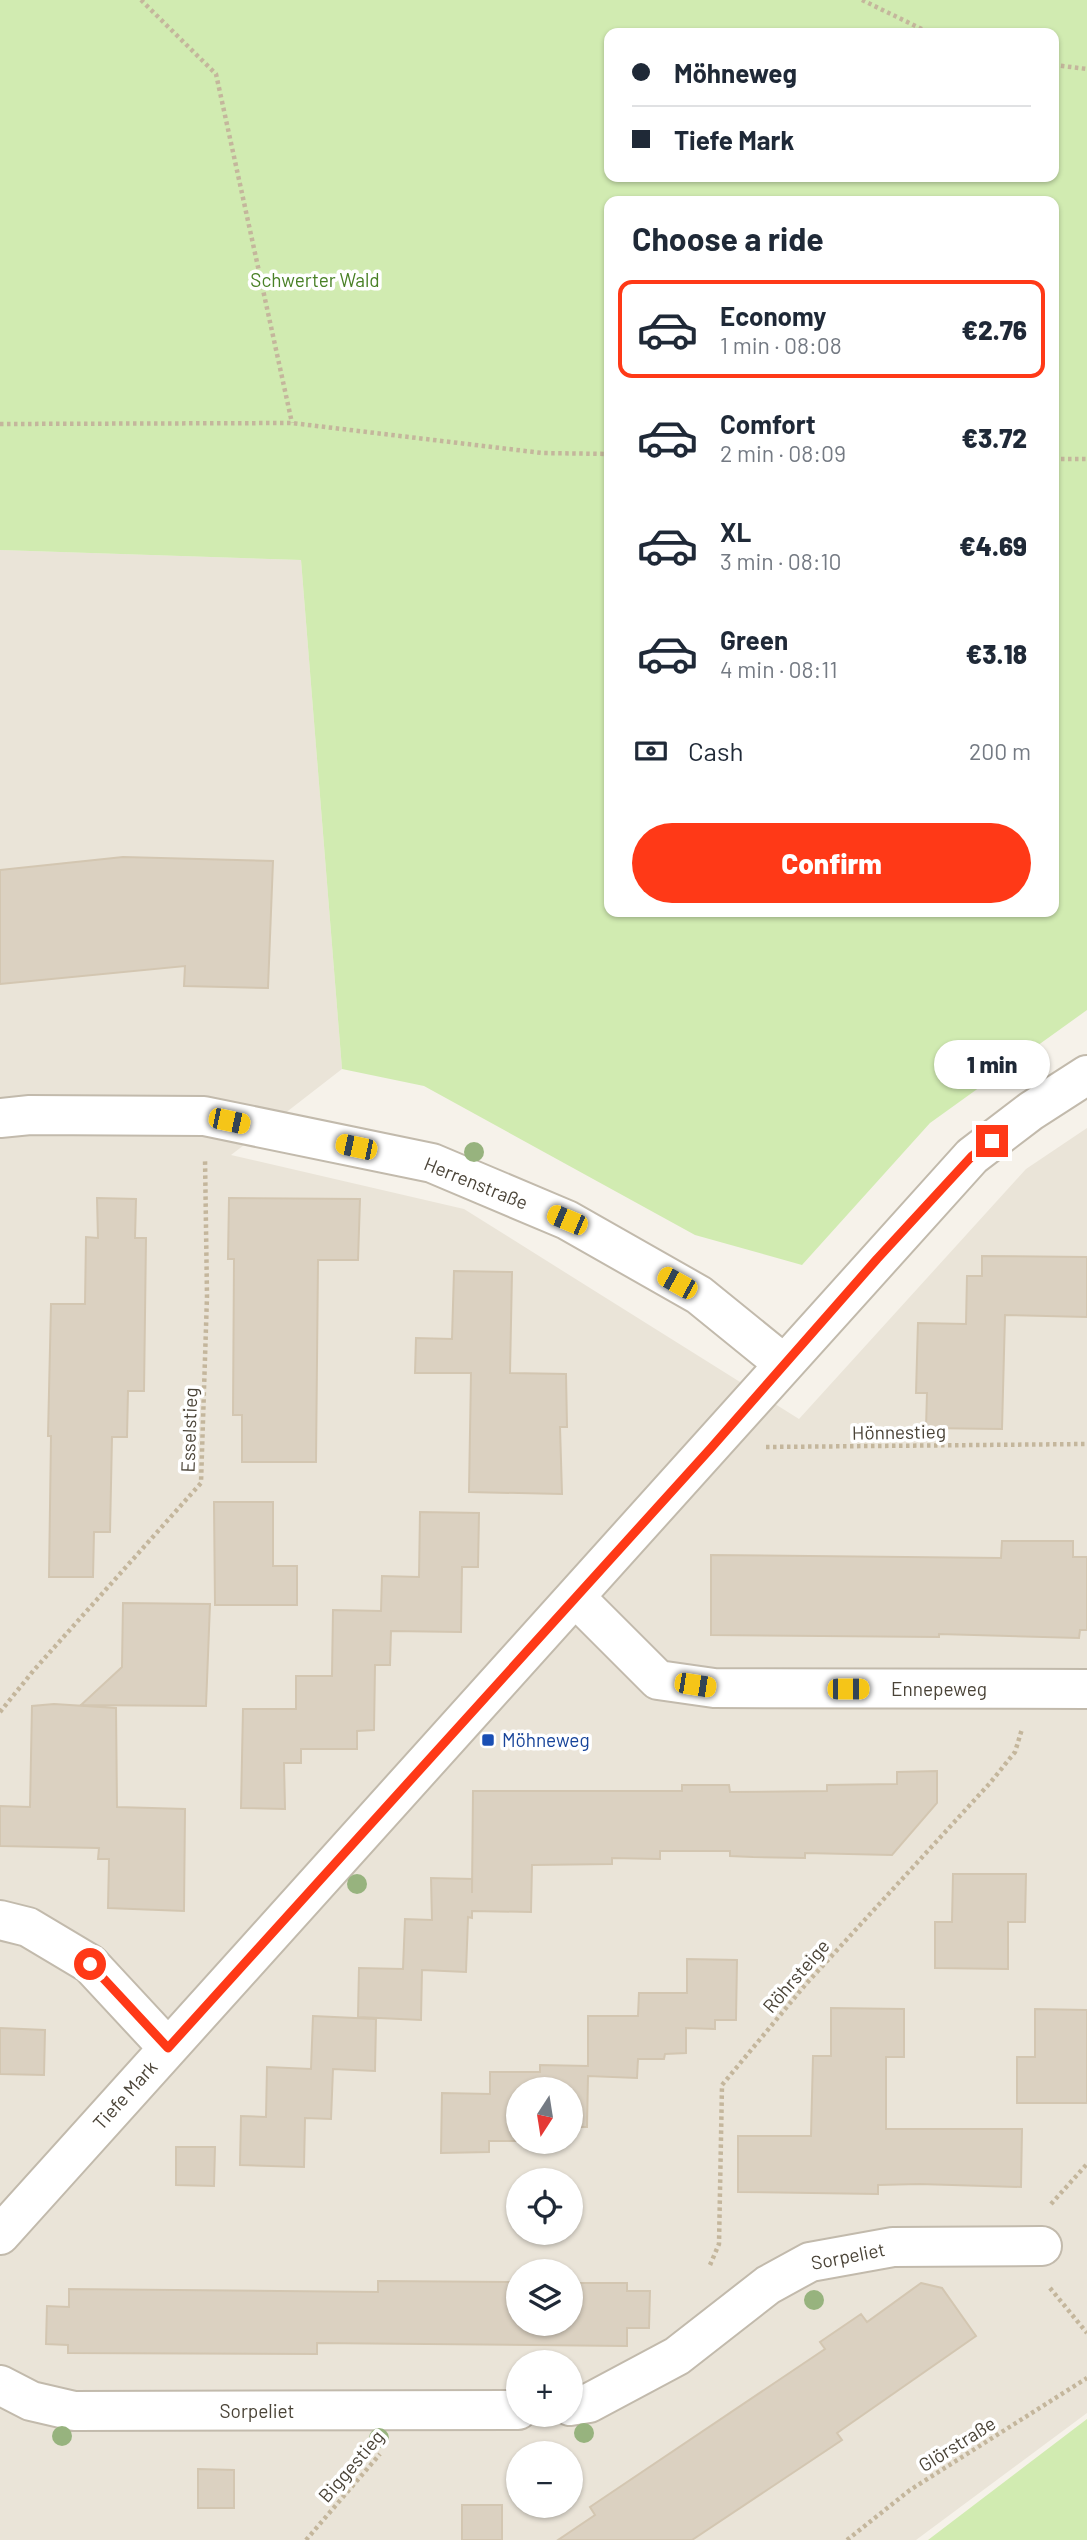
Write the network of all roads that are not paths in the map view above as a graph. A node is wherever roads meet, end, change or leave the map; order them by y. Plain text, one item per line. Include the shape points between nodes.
1 (1087, 1075) edge
2 (0, 1118) edge
3 (785, 1364) junction
4 (575, 1597) junction
5 (1087, 1689) edge
6 (0, 1920) edge
7 (168, 2048) junction
8 (0, 2235) edge
9 (1042, 2245) dead end
10 (0, 2385) edge
11 (583, 2404) edge
12 (506, 2410) edge

1 - 3 street, Tiefe Mark via 972,1156
2 - 3 street, Herrenstraße via 204,1116 432,1163 567,1220 687,1288
3 - 4 street, Tiefe Mark
4 - 5 street, Ennepeweg via 658,1680 714,1688
4 - 7 street, Tiefe Mark
6 - 7 street via 28,1927 90,1964
7 - 8 street, Tiefe Mark
9 - 11 street, Sorpeliet via 893,2247 810,2262 768,2285 677,2356
10 - 12 street, Sorpeliet via 31,2401 74,2411

